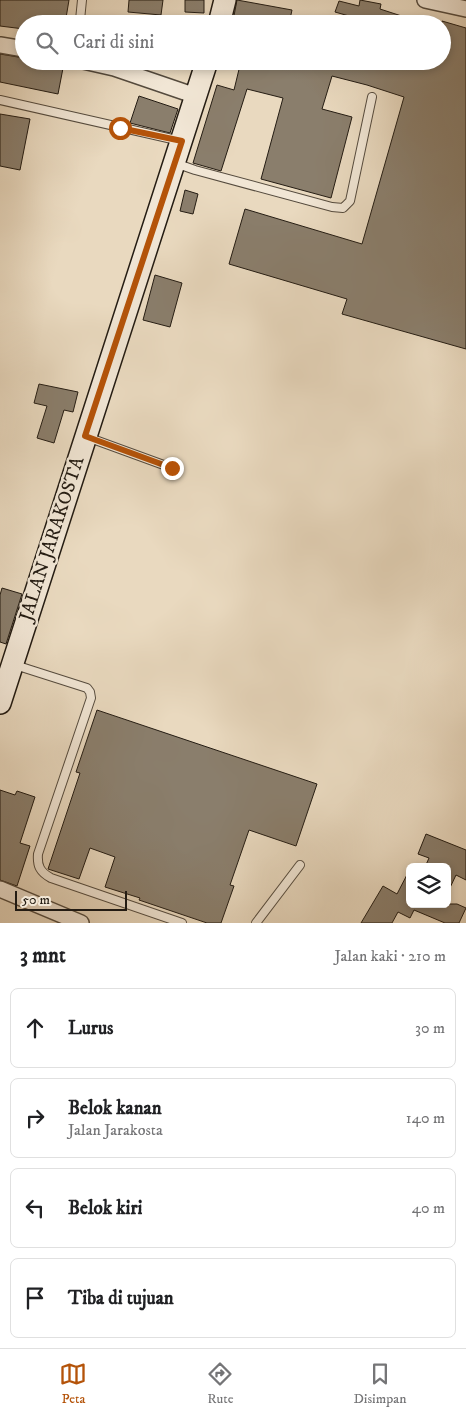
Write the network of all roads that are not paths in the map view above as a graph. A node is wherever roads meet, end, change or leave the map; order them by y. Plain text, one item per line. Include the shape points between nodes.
1 (82, 0) edge
2 (225, 0) edge
3 (425, 0) edge
4 (466, 10) edge
5 (80, 15) edge
6 (221, 15) edge
7 (0, 45) edge
8 (15, 48) edge
9 (118, 70) edge
10 (204, 70) edge
11 (196, 96) junction
12 (372, 97) dead end
13 (0, 100) edge
14 (182, 141) junction
15 (174, 163) junction
16 (85, 436) junction
17 (172, 468) dead end
18 (12, 664) junction
19 (2, 692) edge
20 (300, 865) dead end
21 (0, 889) edge
22 (81, 923) edge
23 (182, 923) edge
24 (256, 923) edge

1 - 5 lane
2 - 6 street
3 - 4 street
7 - 8 street
9 - 11 street
10 - 11 street, JALAN JARAKOSTA
11 - 14 street, JALAN JARAKOSTA
12 - 15 lane via 350,201 343,208
13 - 14 lane
14 - 15 street, JALAN JARAKOSTA
15 - 16 street, JALAN JARAKOSTA
16 - 17 lane
16 - 18 street, JALAN JARAKOSTA
18 - 19 street, JALAN JARAKOSTA
18 - 23 lane via 87,688 91,698 37,864 51,878
20 - 24 lane
21 - 22 street

